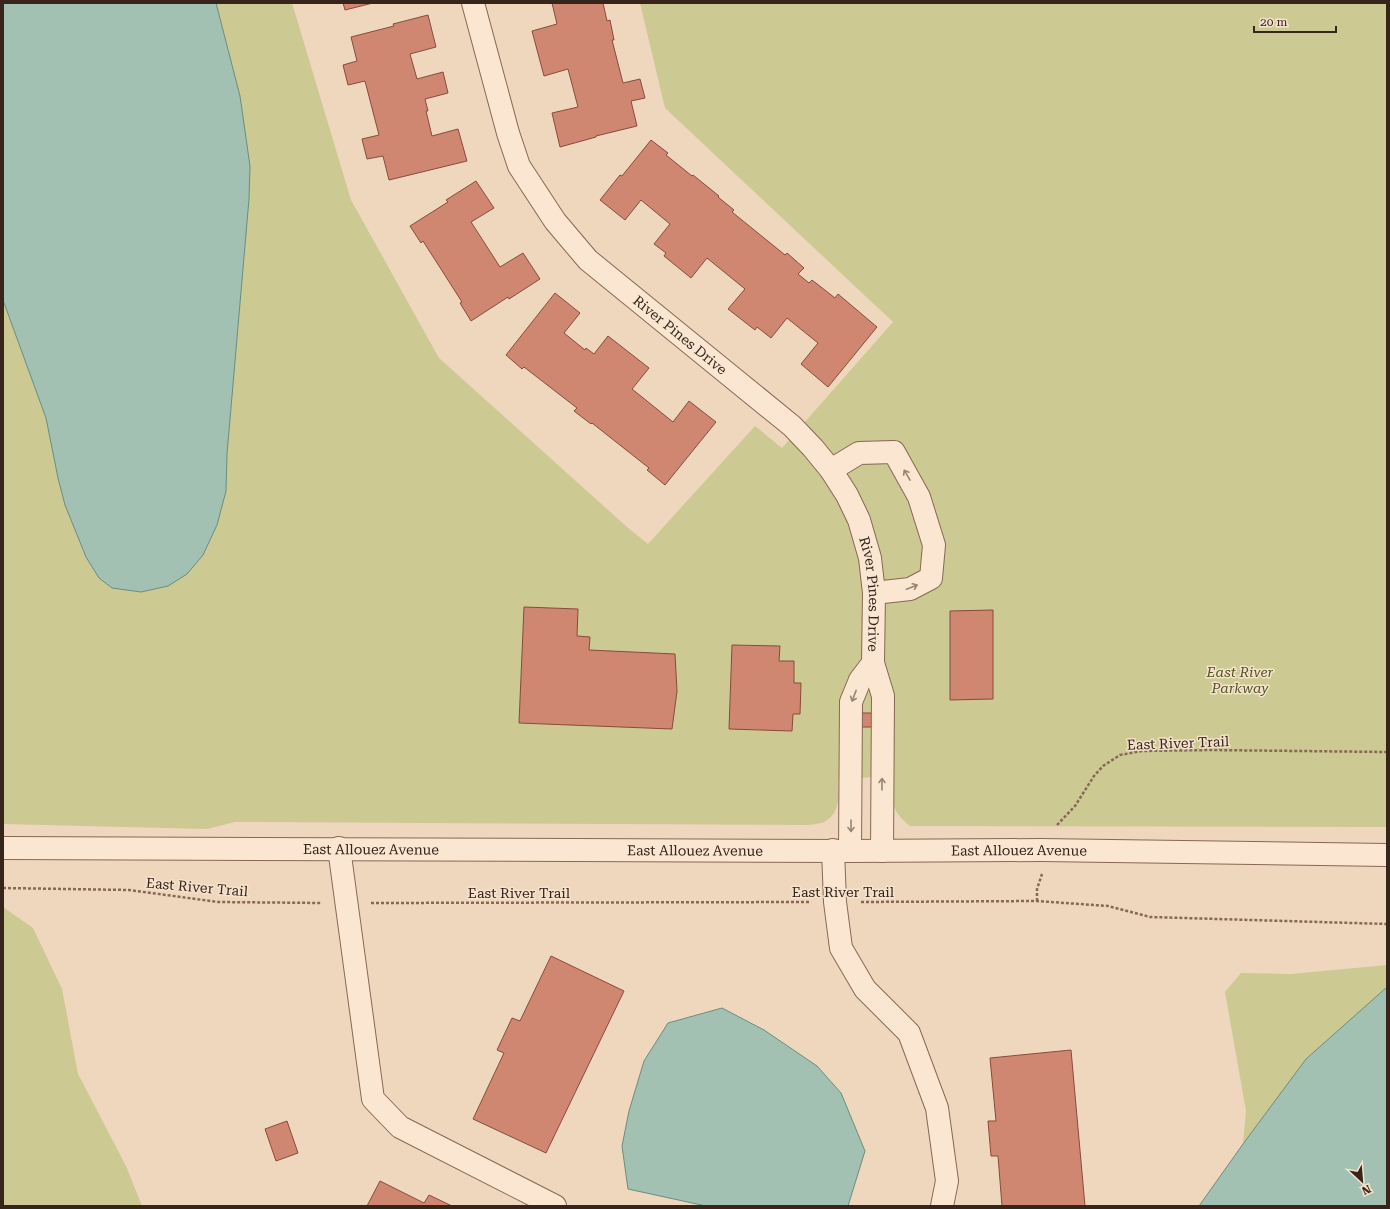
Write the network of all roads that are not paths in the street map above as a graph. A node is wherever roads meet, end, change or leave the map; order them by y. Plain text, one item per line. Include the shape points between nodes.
1 (473, 3) edge
2 (831, 470) junction
3 (874, 593) junction
4 (873, 663) junction
5 (3, 848) edge
6 (339, 848) junction
7 (842, 850) junction
8 (882, 850) junction
9 (1387, 855) edge
10 (555, 1206) edge
11 (942, 1206) edge

1 - 2 street, River Pines Drive via 508,133 520,166 555,221 588,260 792,426
2 - 3 street, River Pines Drive via 859,520 870,558
3 -> 2 street via 910,589 931,578 934,545 919,497 894,452 859,452
3 - 4 street, River Pines Drive
4 -> 7 street, River Pines Drive via 860,680 852,702
8 -> 4 street, River Pines Drive via 883,696
5 - 6 street, East Allouez Avenue
6 - 7 street, East Allouez Avenue
6 - 10 street via 373,1099 400,1128
7 - 8 street, East Allouez Avenue
7 - 11 street, River Pines Drive via 835,902 841,948 865,990 909,1033 937,1108 948,1181
8 - 9 street, East Allouez Avenue

